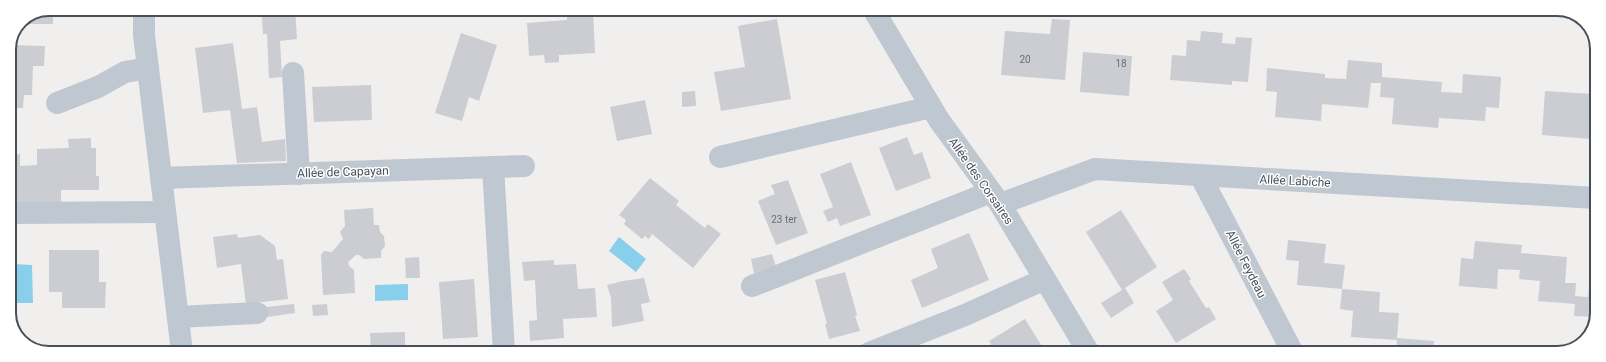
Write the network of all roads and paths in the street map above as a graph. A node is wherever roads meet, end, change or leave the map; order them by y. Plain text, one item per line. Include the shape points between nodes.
1 (144, 16) edge
2 (877, 16) edge
3 (148, 68) junction
4 (293, 73) dead end
5 (57, 103) dead end
6 (931, 107) junction
7 (720, 157) dead end
8 (524, 166) dead end
9 (493, 167) junction
10 (298, 174) junction
11 (1200, 175) junction
12 (161, 178) junction
13 (996, 198) junction
14 (1590, 198) edge
15 (165, 212) junction
16 (16, 213) edge
17 (1045, 279) junction
18 (752, 286) dead end
19 (257, 313) dead end
20 (178, 317) junction
21 (181, 346) edge
22 (504, 346) edge
23 (887, 346) edge
24 (1085, 346) edge
25 (1289, 346) edge

1 - 3 street
2 - 6 street, Allée des Corsaires
3 - 5 street via 125,72 98,87
3 - 12 street
4 - 10 street
6 - 7 street
6 - 13 street, Allée des Corsaires
8 - 9 street, Allée de Capayan
9 - 10 street, Allée de Capayan
9 - 22 street
10 - 12 street, Allée de Capayan
11 - 13 street, Allée Labiche via 1095,169
11 - 14 street, Allée Labiche
11 - 25 street, Allée Feydeau
12 - 15 street
13 - 17 street, Allée des Corsaires
13 - 18 street, Allée Labiche
15 - 16 street
15 - 20 street
17 - 23 street
17 - 24 street, Allée des Corsaires
19 - 20 street
20 - 21 street

